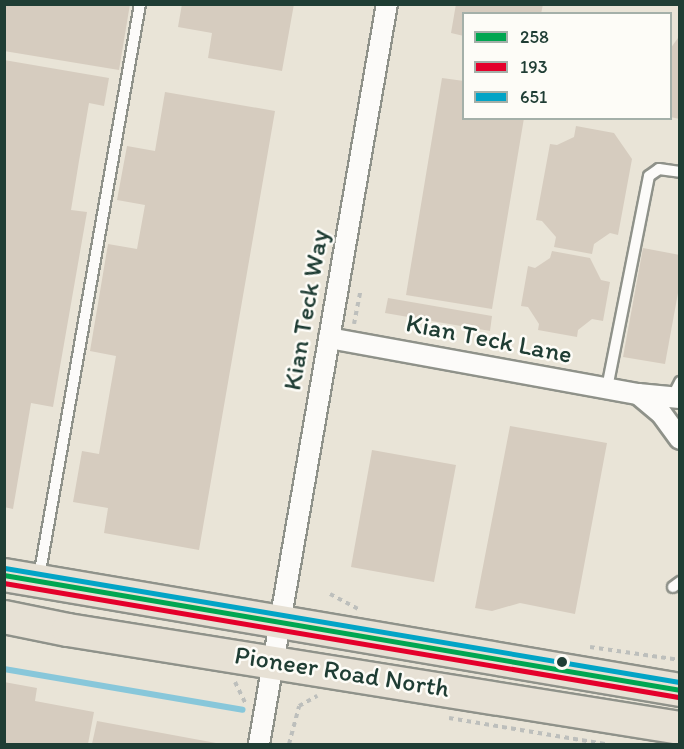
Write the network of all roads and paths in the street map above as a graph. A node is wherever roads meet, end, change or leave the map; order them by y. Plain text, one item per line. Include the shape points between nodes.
1 (140, 4) edge
2 (387, 4) edge
3 (680, 172) edge
4 (329, 338) junction
5 (607, 388) junction
6 (677, 392) edge
7 (638, 394) junction
8 (680, 439) edge
9 (4, 575) edge
10 (38, 582) junction
11 (4, 617) edge
12 (279, 625) junction
13 (272, 662) junction
14 (227, 678) dead end
15 (680, 690) edge
16 (326, 698) dead end
17 (246, 717) dead end
18 (441, 717) dead end
19 (680, 728) edge
20 (259, 744) edge
21 (289, 744) edge
22 (603, 744) edge

1 - 10 lane
2 - 4 street, Kian Teck Way
3 - 5 lane via 659,169 649,176
4 - 5 street, Kian Teck Lane
4 - 12 street, Kian Teck Way
5 - 7 street, Kian Teck Lane
6 - 7 street, Kian Teck Lane
7 - 8 street, Kian Teck Lane via 661,413
9 - 10 main road, Pioneer Road North
10 - 12 main road, Pioneer Road North
11 - 13 main road, Pioneer Road North
12 - 13 street, Kian Teck Way
12 - 15 main road, Pioneer Road North
13 - 19 main road, Pioneer Road North
13 - 20 street, Kian Teck Way
14 - 17 path via 243,693
16 - 21 path via 314,696 299,706
18 - 22 path

